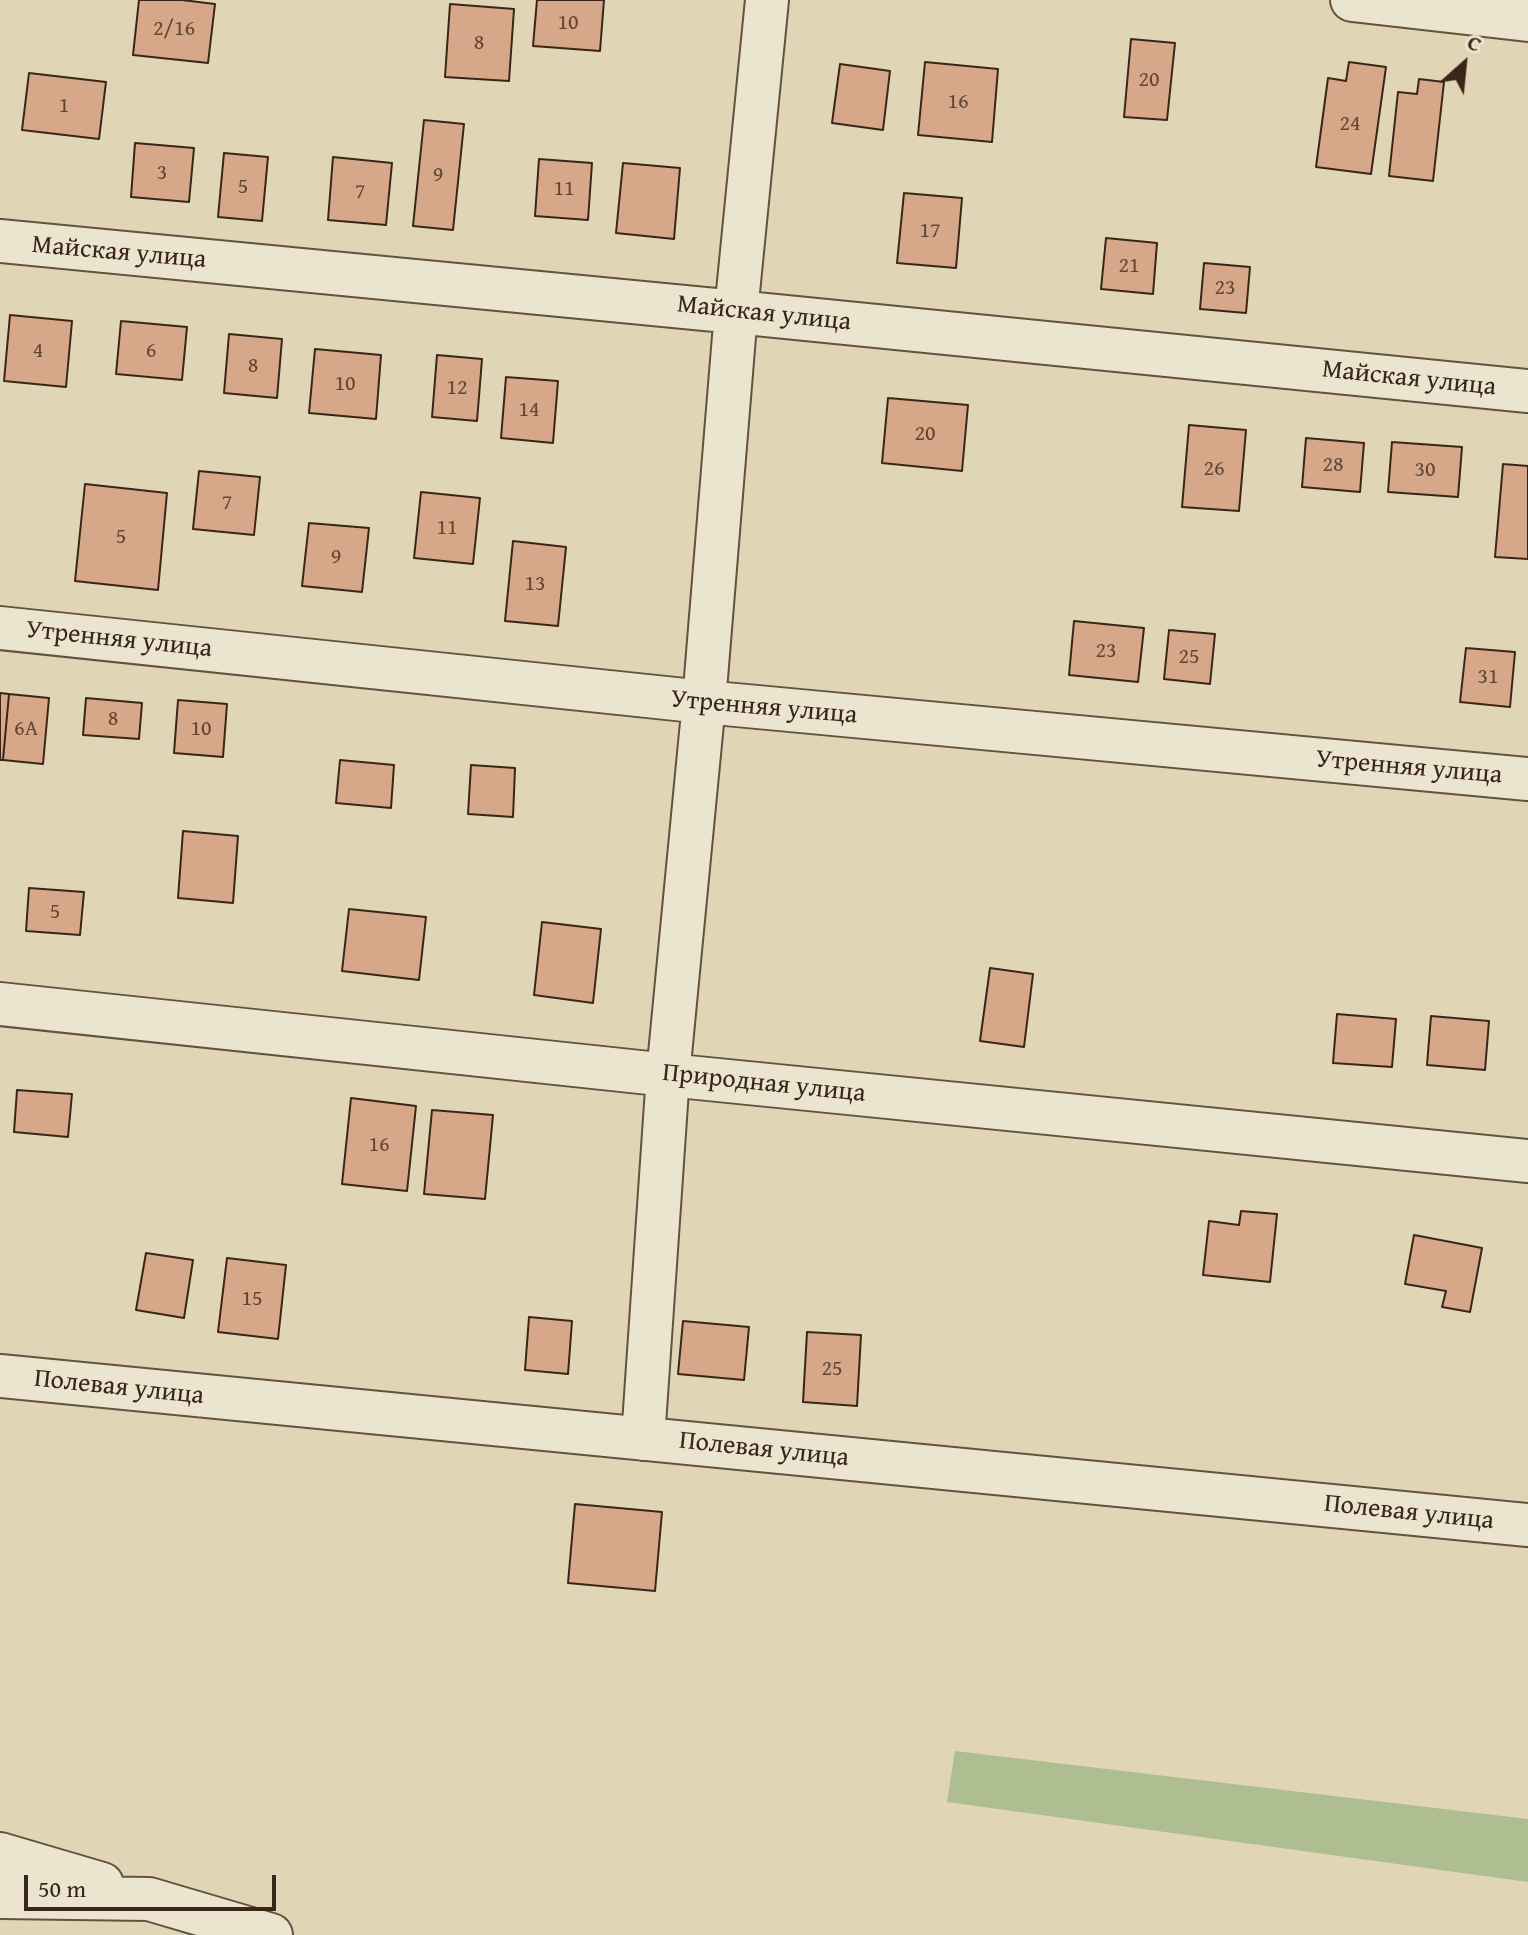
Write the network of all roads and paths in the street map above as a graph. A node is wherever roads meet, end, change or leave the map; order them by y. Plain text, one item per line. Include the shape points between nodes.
1 (767, 0) edge
2 (1352, 0) edge
3 (1528, 20) edge
4 (0, 241) edge
5 (736, 312) junction
6 (1528, 391) edge
7 (0, 628) edge
8 (704, 702) junction
9 (1528, 779) edge
10 (0, 1004) edge
11 (668, 1075) junction
12 (1528, 1161) edge
13 (0, 1376) edge
14 (643, 1439) junction
15 (1528, 1525) edge
16 (0, 1854) edge
17 (0, 1897) edge
18 (149, 1899) junction
19 (271, 1935) edge

1 - 5 street
2 - 3 street
4 - 5 street, Майская улица
5 - 6 street, Майская улица
5 - 8 street
7 - 8 street, Утренняя улица
8 - 9 street, Утренняя улица
8 - 11 street
10 - 11 street, Природная улица
11 - 12 street, Природная улица
11 - 14 street
13 - 14 street, Полевая улица
14 - 15 street, Полевая улица
16 - 18 street
17 - 18 street
18 - 19 street

